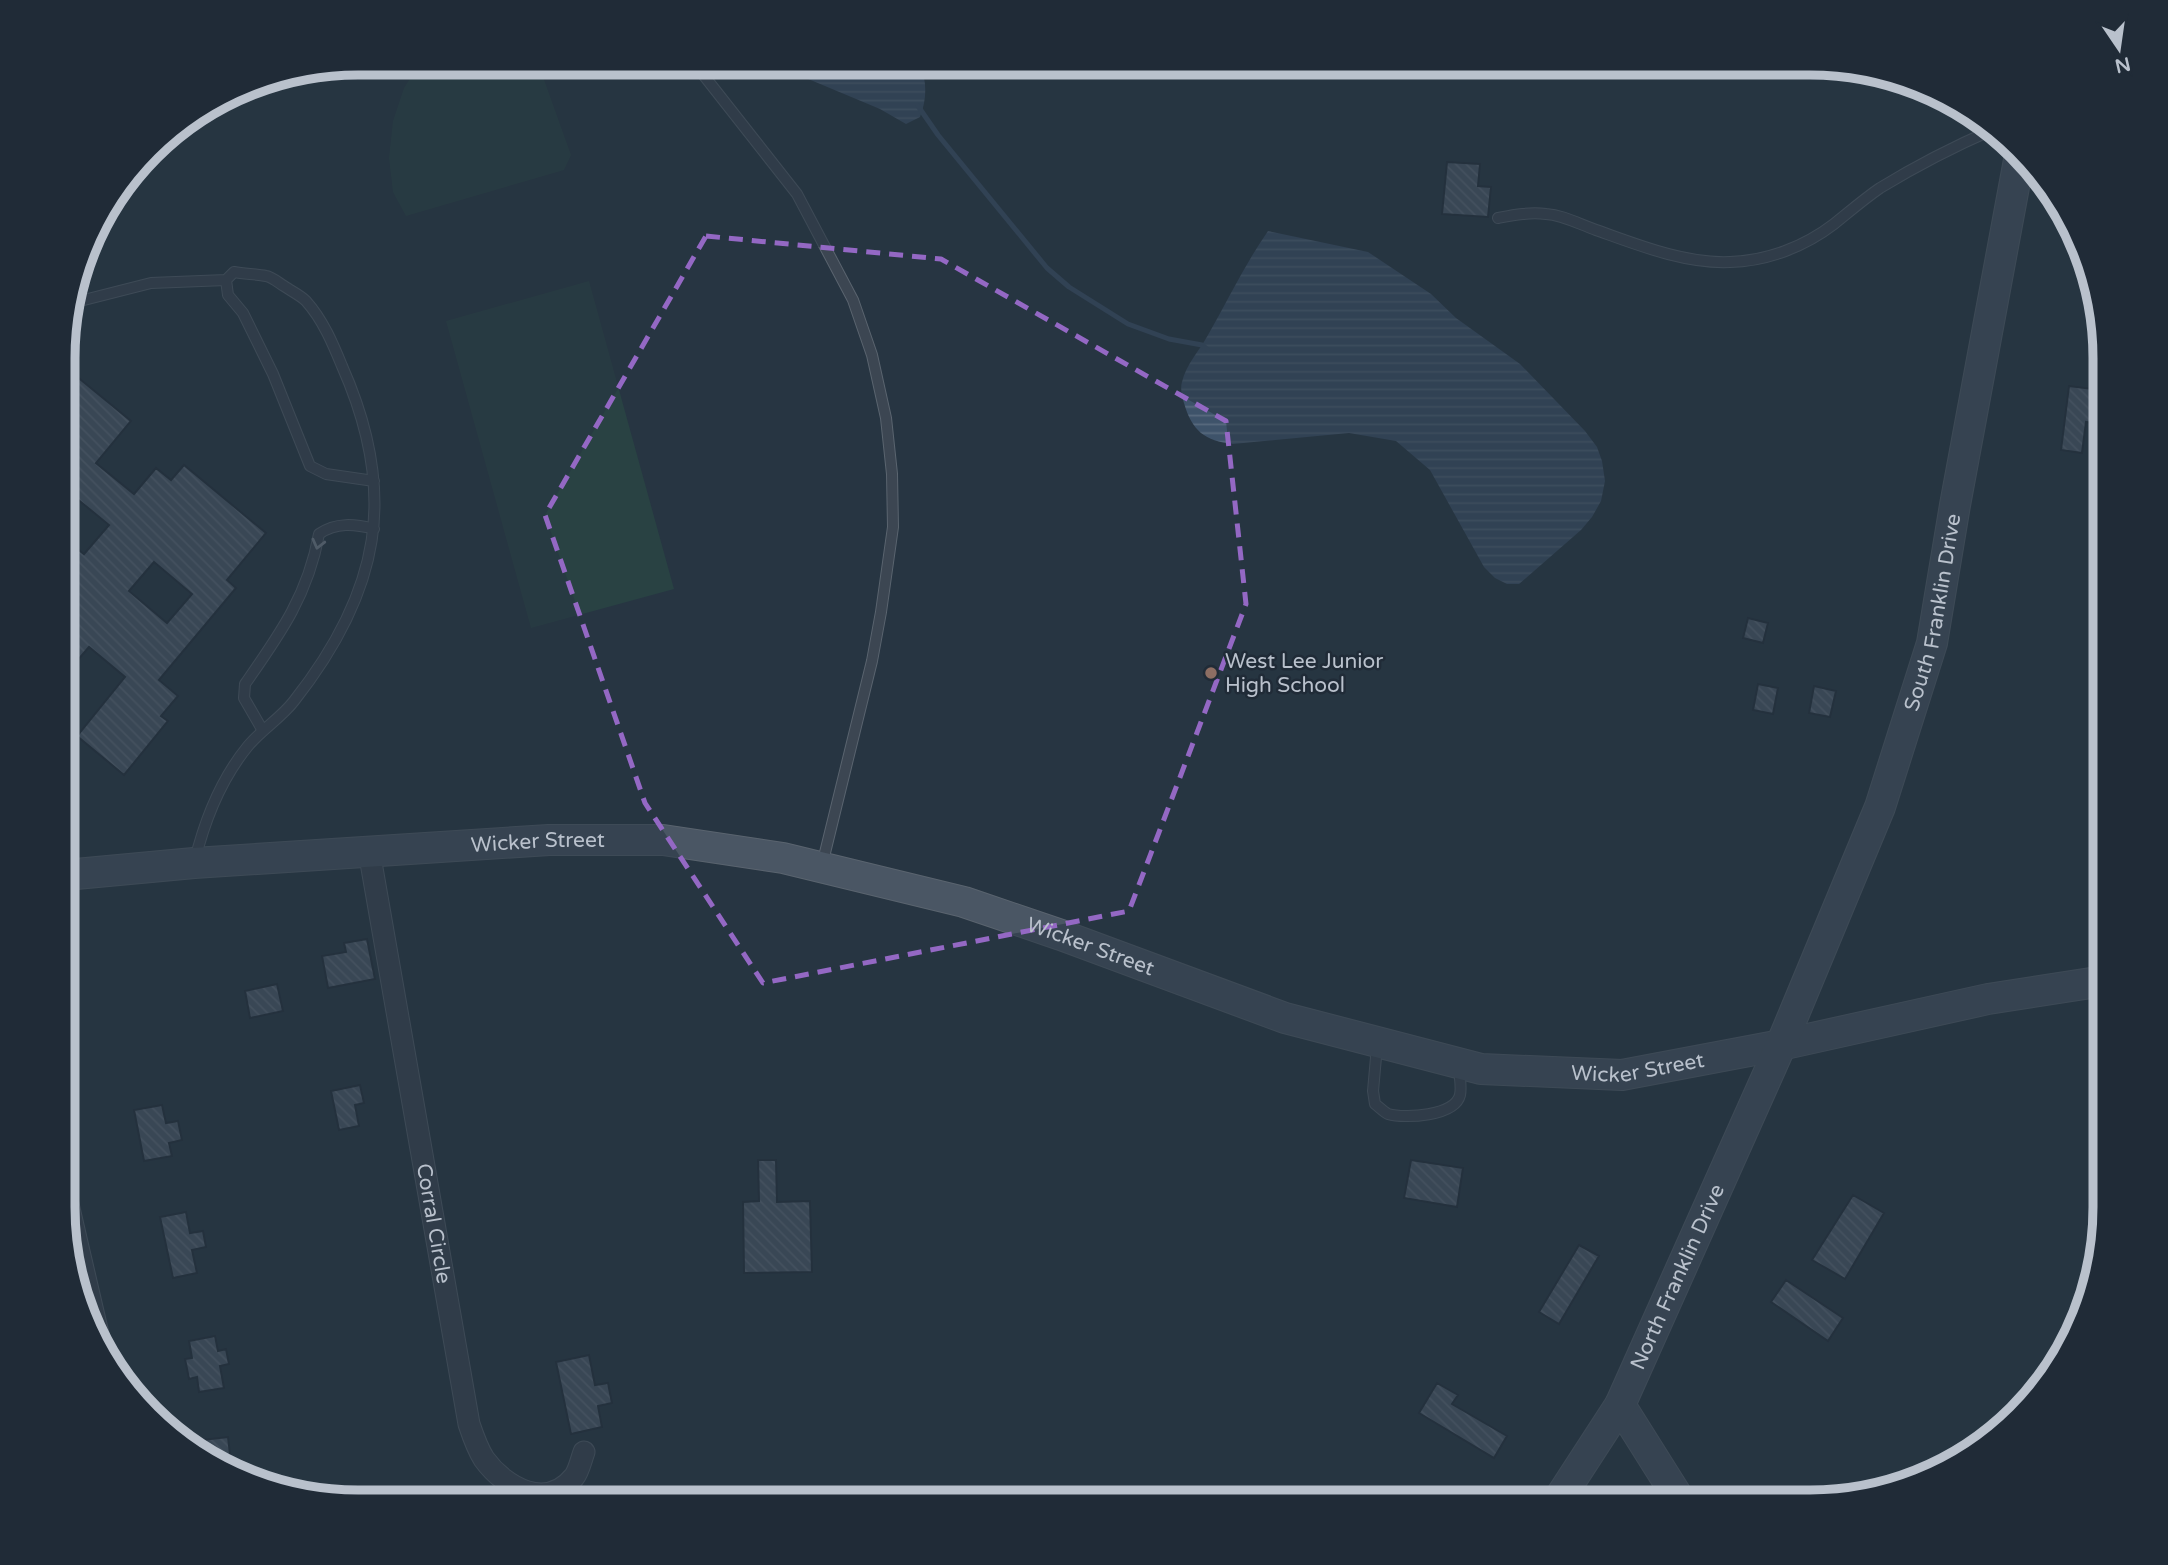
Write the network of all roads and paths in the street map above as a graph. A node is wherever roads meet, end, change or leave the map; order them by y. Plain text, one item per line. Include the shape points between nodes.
1 (703, 75) edge
2 (1983, 135) edge
3 (2018, 166) edge
4 (1498, 218) dead end
5 (226, 280) junction
6 (82, 301) edge
7 (374, 481) junction
8 (374, 529) junction
9 (263, 731) junction
10 (369, 851) junction
11 (194, 863) junction
12 (822, 867) junction
13 (75, 874) edge
14 (2093, 983) edge
15 (1377, 1042) junction
16 (1781, 1045) junction
17 (1459, 1063) junction
18 (1620, 1405) junction
19 (584, 1452) dead end
20 (522, 1490) edge
21 (560, 1490) edge
22 (1565, 1490) edge
23 (1673, 1490) edge

1 - 12 lane via 803,205 853,300 886,418 893,527 881,612
2 - 4 lane via 1878,190 1801,244 1748,261 1710,261 1673,254 1548,214
3 - 16 main road, South Franklin Drive via 1932,643 1881,807
5 - 6 lane via 151,283
5 - 7 lane via 228,295 243,313 273,374 310,466 326,474
5 - 7 lane via 234,272 269,276 305,300 328,334 353,391 370,447
7 - 8 lane
8 - 9 lane via 367,569 350,612 292,705
8 -> 9 lane via 357,524 328,527 319,534 307,583 245,684 244,698
9 - 11 lane via 223,782
10 - 11 main road, Wicker Street
10 - 12 main road, Wicker Street via 549,840 663,840
10 - 20 street, Corral Circle via 469,1424 496,1473
11 - 13 main road, Wicker Street
12 - 15 main road, Wicker Street via 964,902 1285,1018
14 - 16 main road, Wicker Street via 1988,999
15 - 17 main road, Wicker Street
15 - 17 lane via 1373,1091 1375,1104 1387,1114 1424,1115 1454,1105 1460,1096
16 - 17 main road, Wicker Street via 1622,1075 1482,1069
16 - 18 main road, North Franklin Drive
18 - 22 main road, North Franklin Drive
18 - 23 main road
19 - 21 street, Corral Circle via 576,1475

